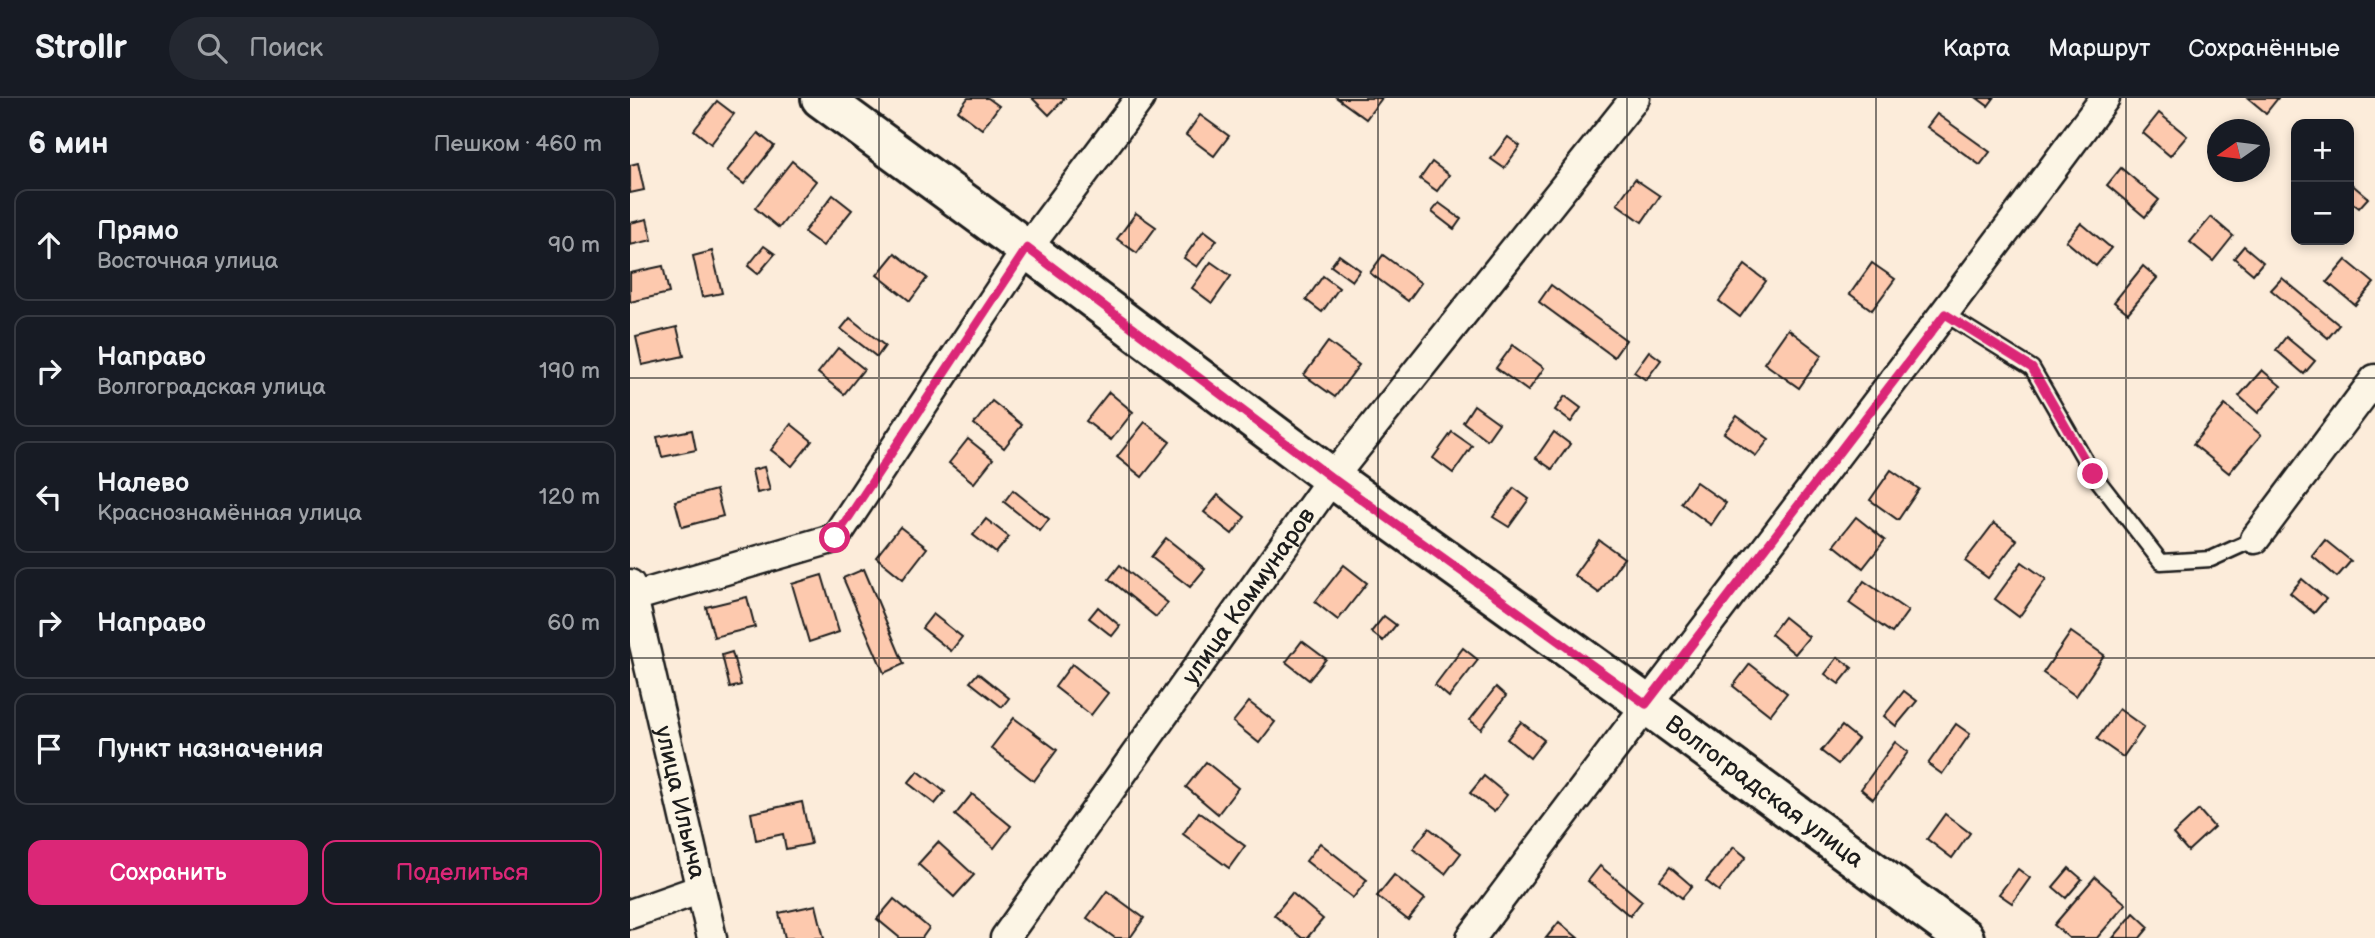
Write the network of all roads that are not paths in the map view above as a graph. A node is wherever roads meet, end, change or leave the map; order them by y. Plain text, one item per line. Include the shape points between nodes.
1 (821, 98) edge
2 (1140, 98) edge
3 (1635, 98) edge
4 (2105, 98) edge
5 (1027, 248) junction
6 (1945, 314) junction
7 (2375, 379) edge
8 (1332, 478) junction
9 (2255, 539) joint
10 (632, 590) edge
11 (1646, 704) junction
12 (701, 889) junction
13 (630, 914) edge
14 (712, 938) edge
15 (1005, 938) edge
16 (1471, 938) edge
17 (1963, 938) edge

1 - 5 main road, Волгоградская улица
2 - 5 street
3 - 8 street, улица Коммунаров
4 - 6 street
5 - 8 main road, Волгоградская улица
5 - 10 street via 835,538
6 - 9 lane via 2032,368 2093,474 2161,562 2211,559
6 - 11 street
7 - 9 street
8 - 11 main road, Волгоградская улица
8 - 15 street, улица Коммунаров
10 - 12 street, улица Ильича
11 - 16 street
11 - 17 main road, Волгоградская улица
12 - 13 street
12 - 14 street, улица Ильича

